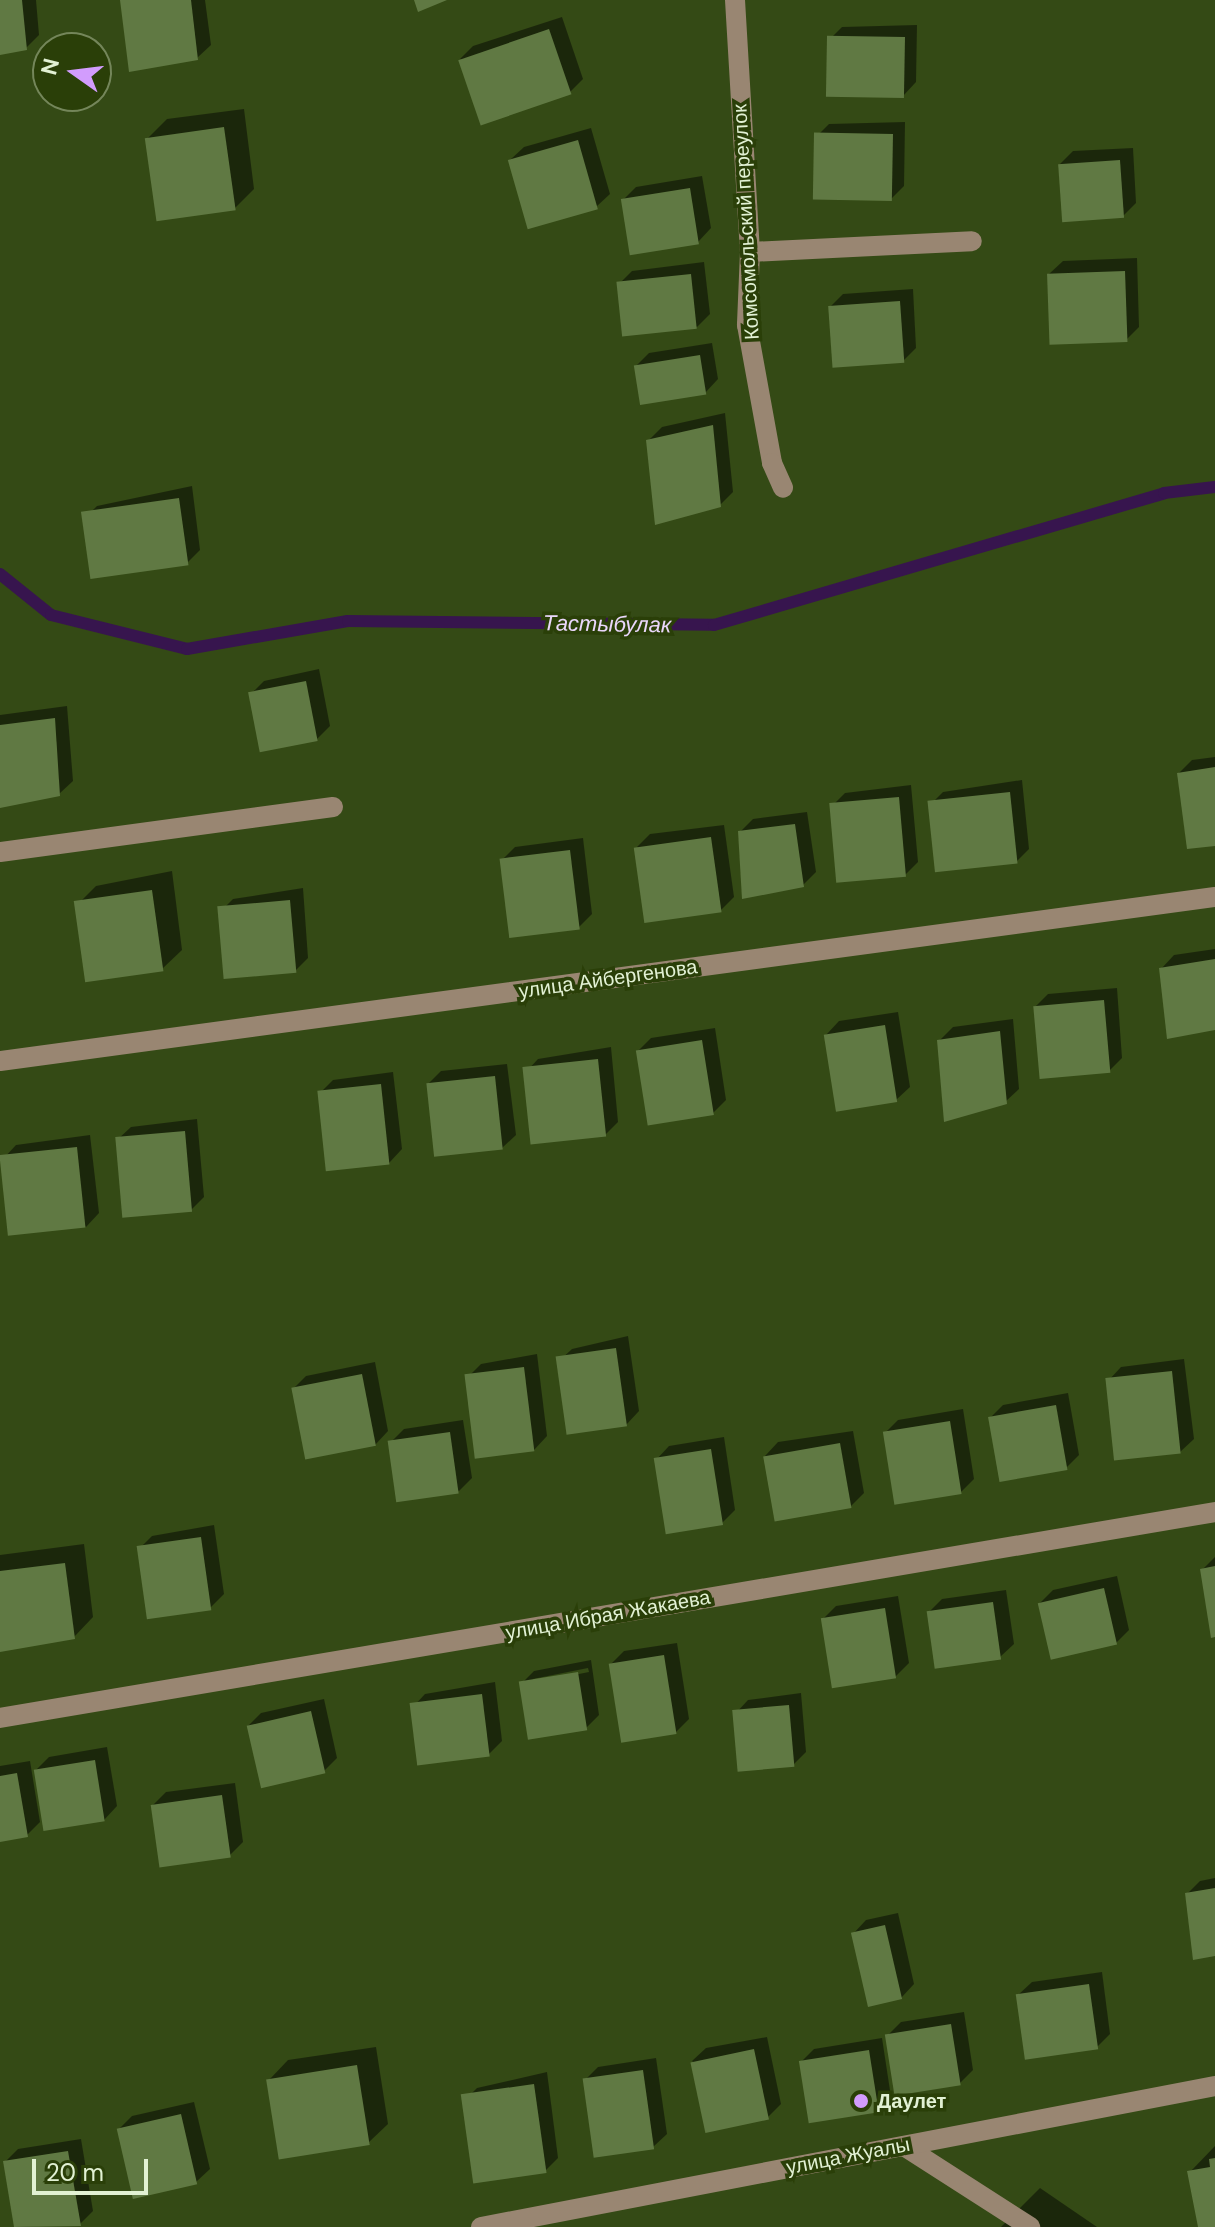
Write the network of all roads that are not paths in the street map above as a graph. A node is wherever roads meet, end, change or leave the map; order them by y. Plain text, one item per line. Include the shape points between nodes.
1 (735, 0) edge
2 (972, 241) dead end
3 (750, 252) junction
4 (783, 488) dead end
5 (333, 807) dead end
6 (0, 852) edge
7 (1215, 897) edge
8 (0, 1061) edge
9 (1215, 1512) edge
10 (0, 1718) edge
11 (1215, 2086) edge
12 (904, 2146) junction
13 (481, 2227) edge
14 (1030, 2227) edge

1 - 3 street, Комсомольский переулок
2 - 3 street
3 - 4 street, Комсомольский переулок via 747,325 772,463
5 - 6 street
7 - 8 street, улица Айбергенова
9 - 10 street, улица Ибрая Жакаева
11 - 12 street, улица Жуалы
12 - 13 street, улица Жуалы
12 - 14 street

